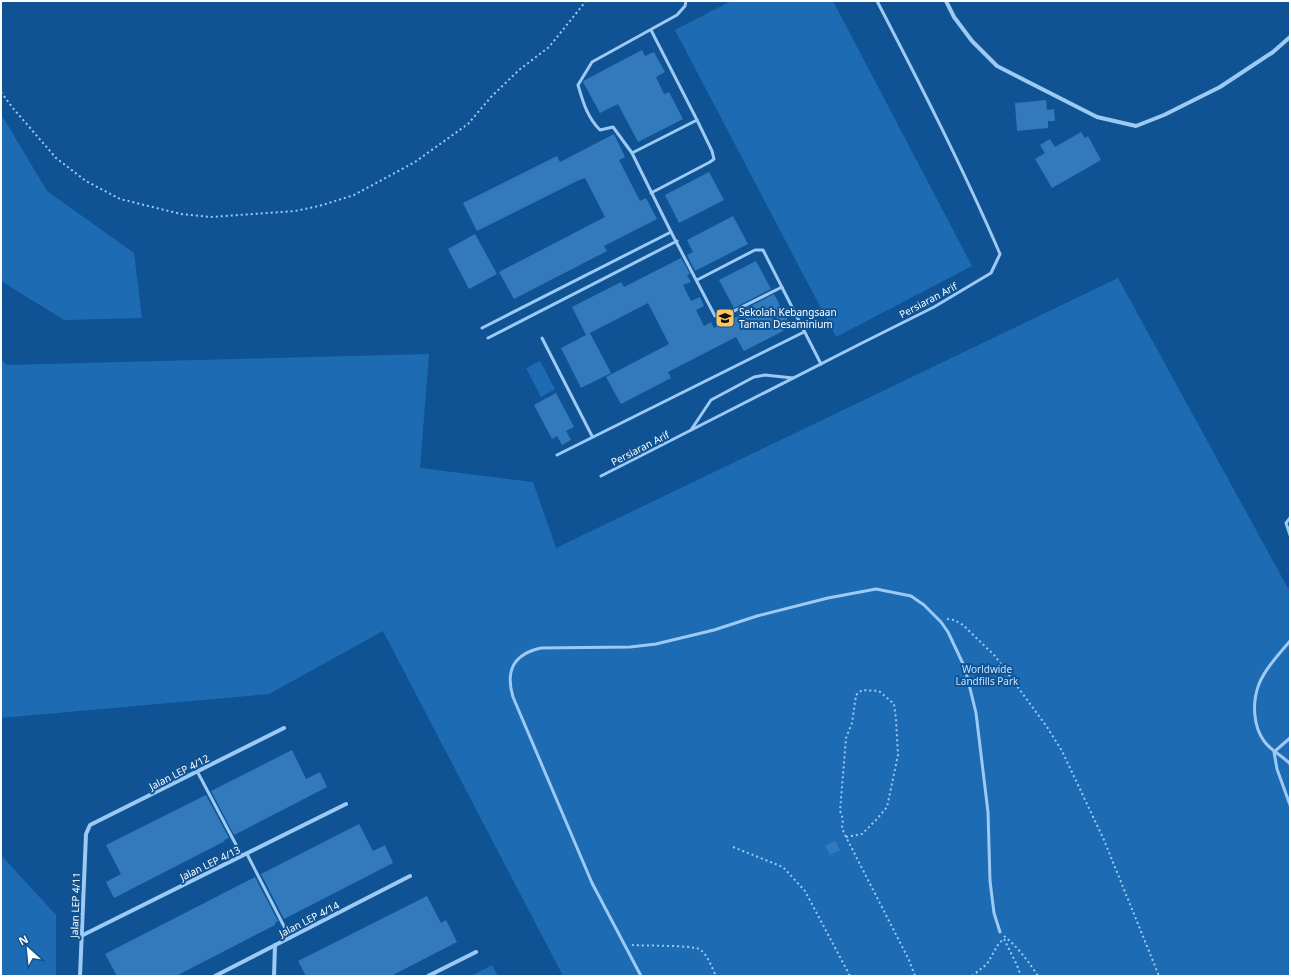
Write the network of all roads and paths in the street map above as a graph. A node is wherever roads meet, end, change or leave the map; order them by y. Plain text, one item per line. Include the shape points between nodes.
1 (586, 1) edge
2 (686, 1) edge
3 (876, 1) edge
4 (946, 1) edge
5 (651, 30) junction
6 (1290, 37) edge
7 (1, 92) edge
8 (697, 120) junction
9 (632, 153) junction
10 (651, 193) junction
11 (671, 232) junction
12 (677, 241) junction
13 (697, 280) junction
14 (782, 287) junction
15 (482, 328) dead end
16 (804, 332) junction
17 (488, 338) dead end
18 (542, 338) dead end
19 (821, 364) junction
20 (793, 378) junction
21 (691, 430) junction
22 (592, 436) junction
23 (557, 455) dead end
24 (602, 476) dead end
25 (1290, 518) edge
26 (1290, 535) edge
27 (941, 622) junction
28 (1290, 641) edge
29 (284, 728) dead end
30 (1290, 738) edge
31 (1274, 752) junction
32 (1290, 764) edge
33 (197, 771) junction
34 (346, 804) dead end
35 (1290, 805) edge
36 (86, 834) joint
37 (846, 838) junction
38 (733, 847) dead end
39 (247, 854) junction
40 (242, 856) junction
41 (410, 876) dead end
42 (1000, 932) junction
43 (81, 936) junction
44 (290, 938) junction
45 (1004, 938) junction
46 (275, 945) junction
47 (625, 945) junction
48 (476, 952) dead end
49 (80, 976) edge
50 (215, 976) edge
51 (274, 976) edge
52 (428, 976) edge
53 (641, 976) edge
54 (716, 976) edge
55 (850, 976) edge
56 (915, 976) edge
57 (972, 976) edge
58 (1021, 976) edge
59 (1038, 976) edge
60 (1159, 976) edge

1 - 7 path via 549,48 519,70 468,124 415,162 354,195 295,211 211,217 181,214 120,199 86,181 56,158
2 - 5 lane via 678,15
3 - 19 lane, Persiaran Arif via 926,96 1000,254 990,273 984,277 934,307
4 - 6 street via 972,42 997,66 1097,117 1136,126 1164,116 1220,87 1273,52
5 - 8 lane
5 - 9 lane via 592,62 578,85 584,107 594,124 600,130 613,127
8 - 9 lane
8 - 10 lane via 714,159
9 - 10 lane
10 - 11 lane
11 - 12 lane
11 - 15 lane
12 - 13 lane
12 - 17 lane
13 - 14 lane via 715,316 724,316
13 - 14 lane via 755,250 764,250
14 - 16 lane
16 - 19 lane
16 - 22 lane
18 - 22 lane
19 - 20 lane, Persiaran Arif
20 - 21 lane, Persiaran Arif
20 - 21 lane via 765,375 754,377 711,400
21 - 24 lane, Persiaran Arif
22 - 23 lane
25 - 26 lane via 1286,522
27 - 42 lane via 965,668 976,713 988,812 990,881 994,913
27 - 47 lane via 911,596 876,589 828,598 656,644 630,647 541,648 520,656 510,673 510,688 592,883
27 - 60 path via 948,619 963,624 995,656 1047,726 1104,840
28 - 31 lane via 1265,674 1259,685 1255,704 1255,719 1259,731
29 - 33 street, Jalan LEP 4/12
30 - 31 lane
31 - 32 lane
31 - 35 lane via 1277,769
33 - 36 street, Jalan LEP 4/12 via 90,825
33 - 40 lane
34 - 39 street, Jalan LEP 4/13
36 - 43 street, Jalan LEP 4/11
37 - 37 path via 840,811 846,738 852,723 856,695 862,690 879,691 894,704 898,755 892,786 887,807 876,820 862,834
37 - 56 path
38 - 55 path via 783,867 805,891
39 - 40 street, Jalan LEP 4/13
39 - 44 lane
40 - 43 street, Jalan LEP 4/13
41 - 44 street, Jalan LEP 4/14
42 - 45 path
42 - 59 path via 1014,944
43 - 49 street, Jalan LEP 4/11
44 - 46 street, Jalan LEP 4/14
45 - 57 path via 988,964
45 - 58 path
46 - 50 street, Jalan LEP 4/14
46 - 51 street
47 - 53 lane
47 - 54 path via 699,949
48 - 52 street

